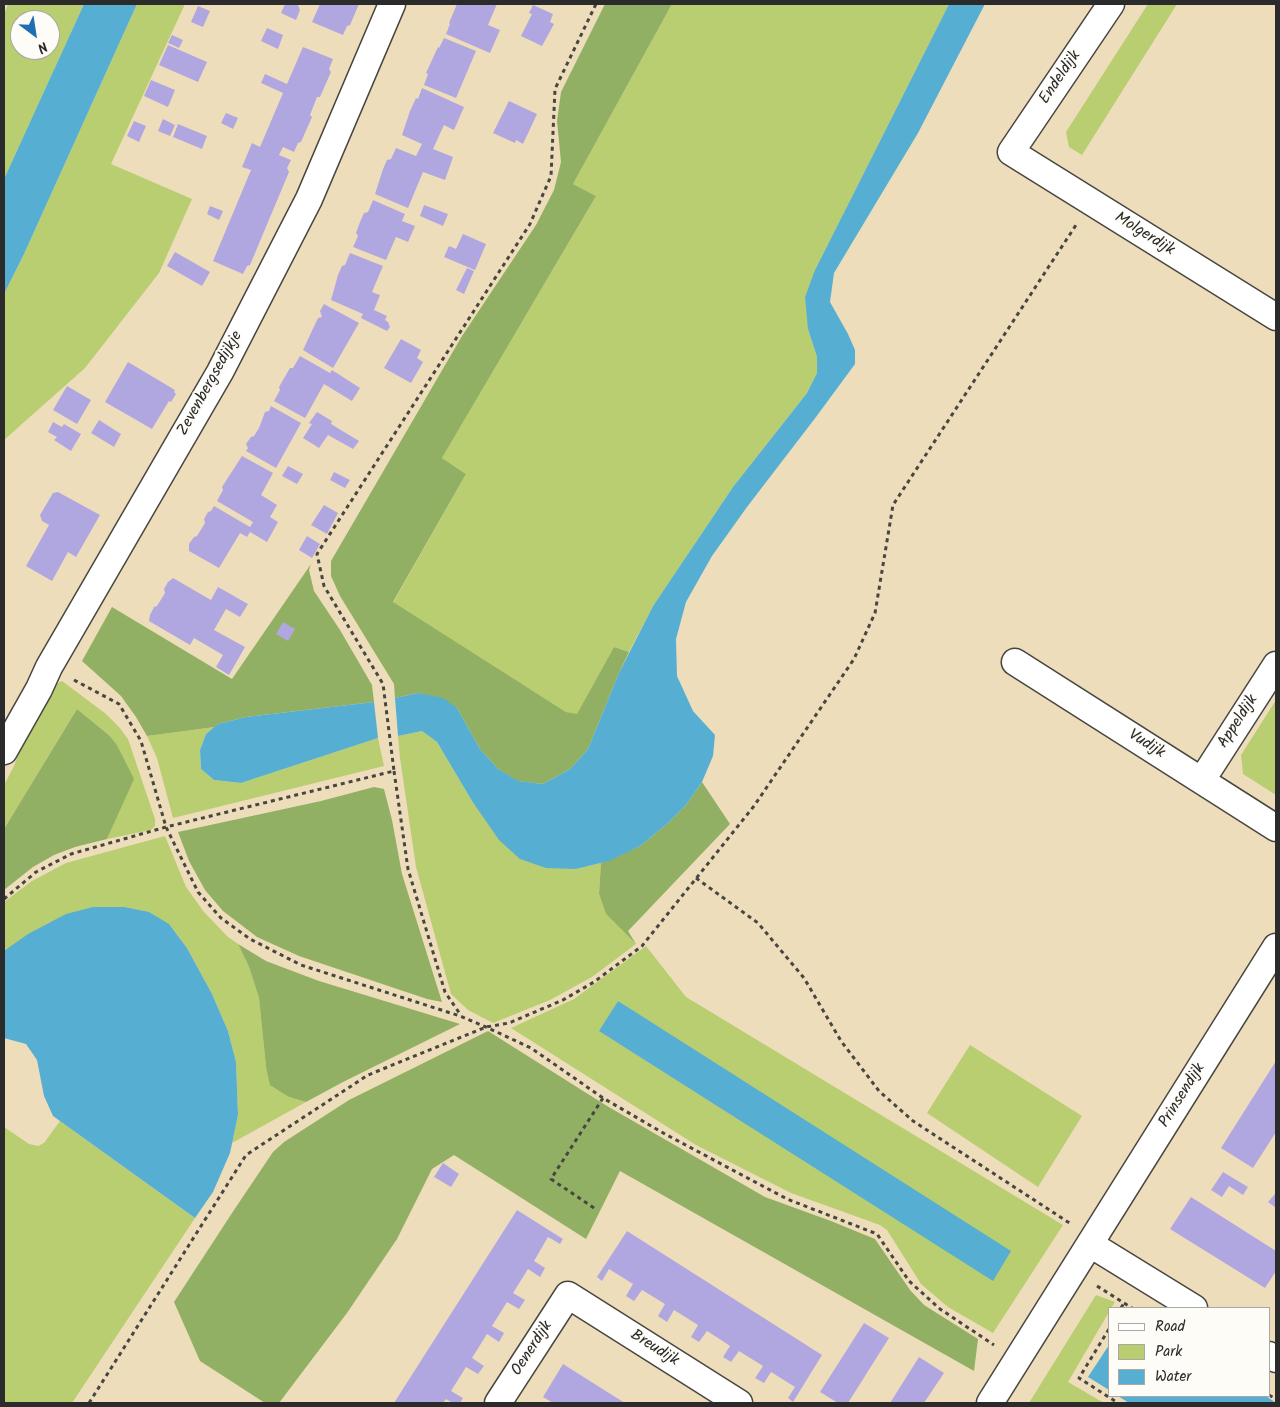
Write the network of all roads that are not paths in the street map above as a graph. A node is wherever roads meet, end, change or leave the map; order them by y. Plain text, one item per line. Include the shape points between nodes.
1 (392, 4) edge
2 (1111, 4) edge
3 (1011, 152) joint
4 (1276, 317) edge
5 (1015, 662) dead end
6 (1276, 665) edge
7 (4, 752) edge
8 (1202, 780) junction
9 (1276, 828) edge
10 (1276, 947) edge
11 (1090, 1244) junction
12 (568, 1295) joint
13 (1192, 1307) edge
14 (498, 1403) edge
15 (739, 1403) edge
16 (990, 1403) edge

1 - 7 street, Zevenbergsedijkje via 309,199 220,372 49,667
2 - 3 street, Endeldijk
3 - 4 street, Molgerdijk
5 - 8 street, Vudijk
6 - 8 street, Appeldijk
8 - 9 street, Vudijk
10 - 11 street, Prinsendijk
11 - 13 street
11 - 16 street, Prinsendijk
12 - 14 street, Oenerdijk
12 - 15 street, Breudijk

